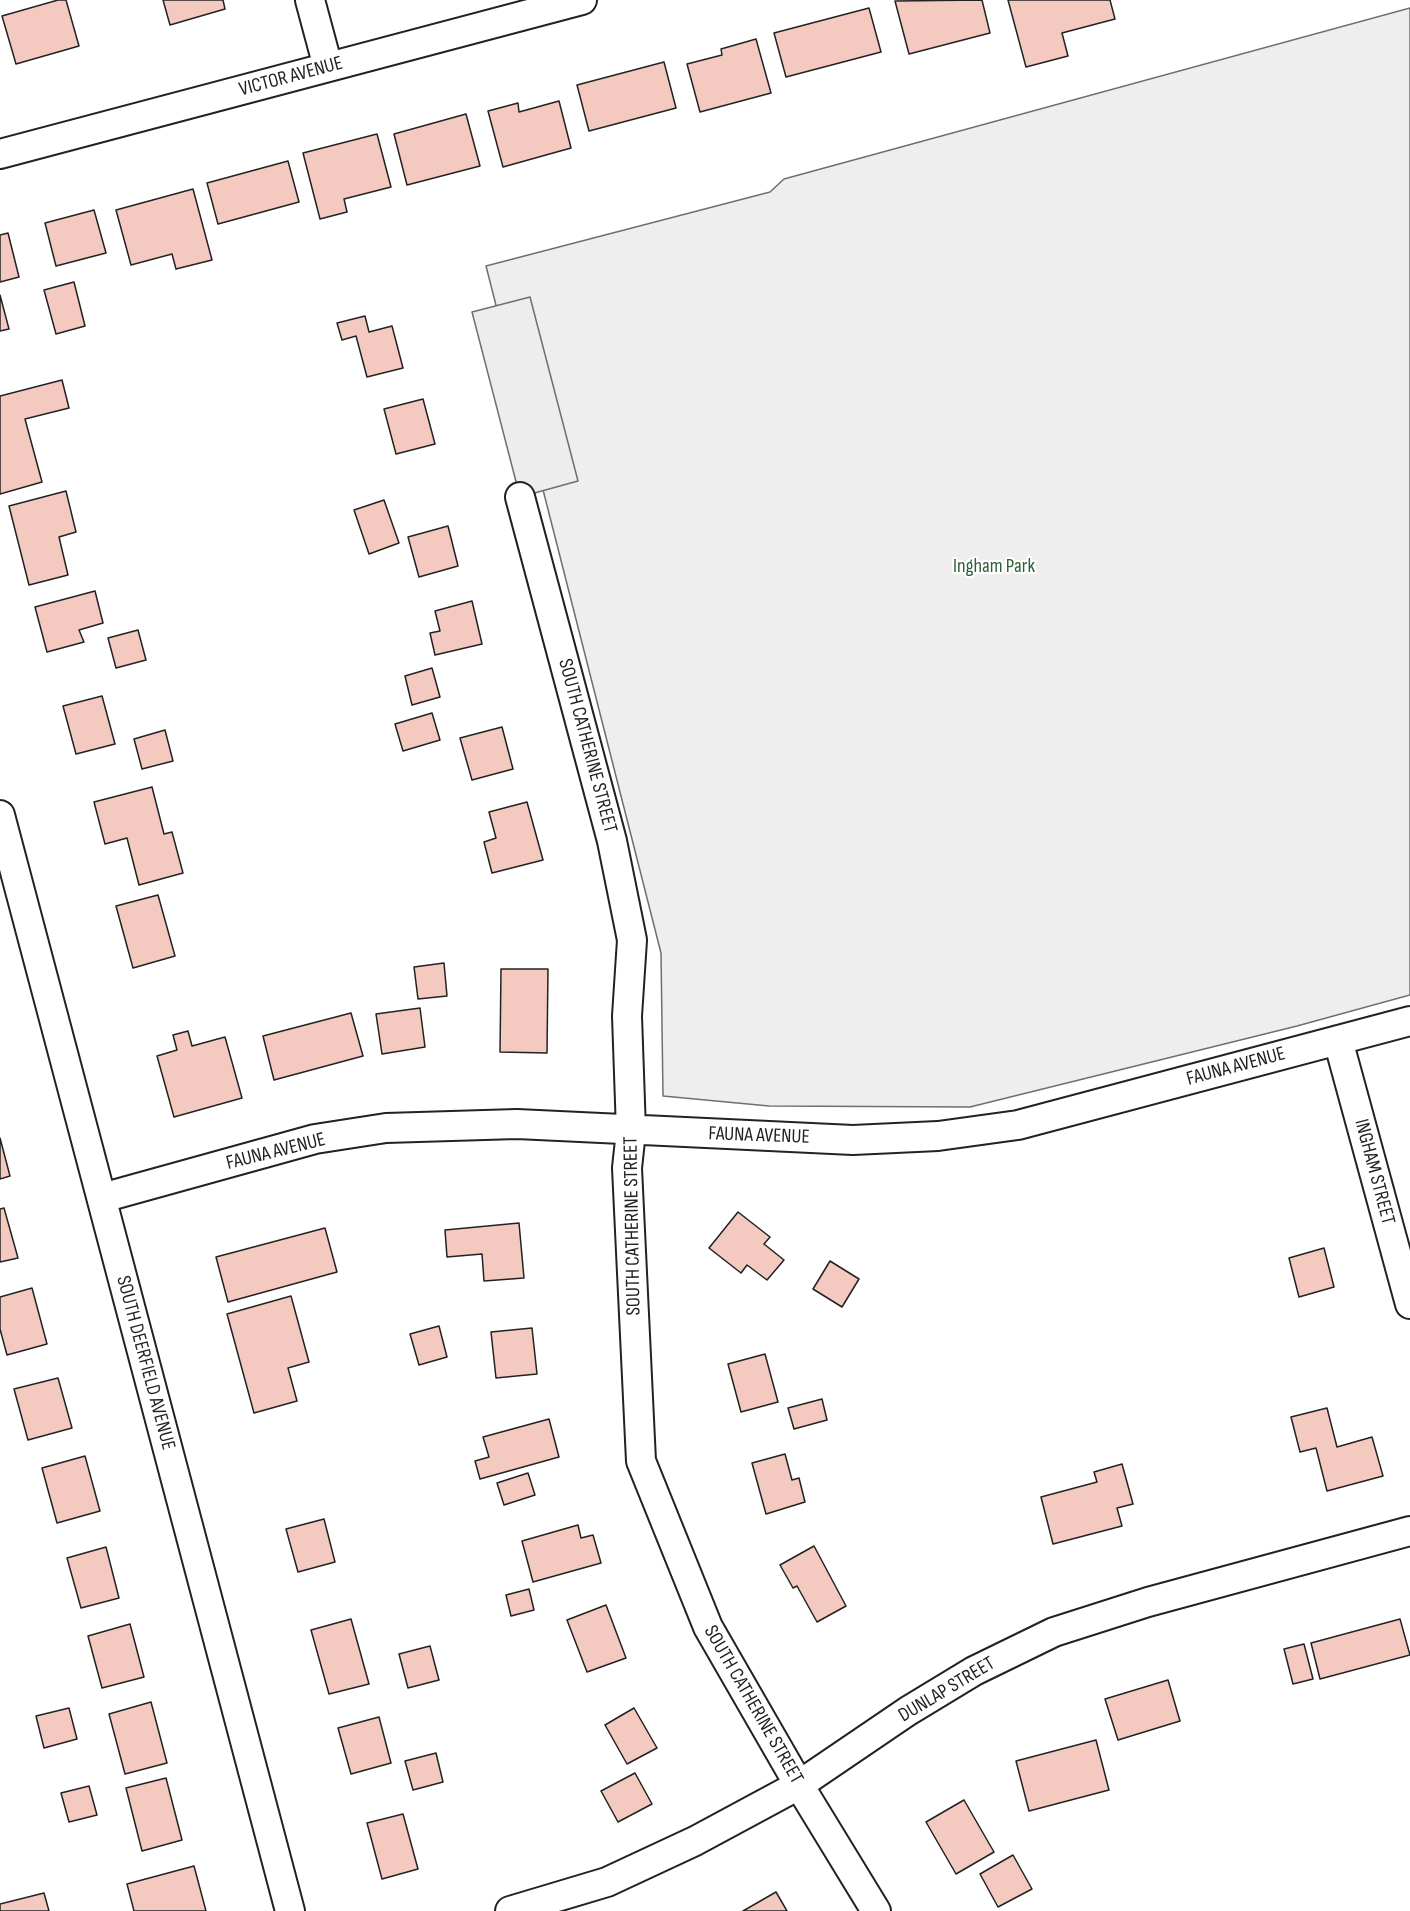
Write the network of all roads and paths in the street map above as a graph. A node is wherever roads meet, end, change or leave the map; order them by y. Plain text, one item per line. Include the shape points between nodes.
1 (310, 0) edge
2 (582, 0) edge
3 (328, 67) junction
4 (0, 154) edge
5 (519, 496) dead end
6 (2, 830) edge
7 (1410, 1021) edge
8 (1338, 1040) junction
9 (631, 1131) junction
10 (102, 1198) junction
11 (1410, 1304) edge
12 (1410, 1531) edge
13 (799, 1785) junction
14 (290, 1911) edge
15 (510, 1911) edge
16 (876, 1911) edge

1 - 3 street
2 - 3 street, VICTOR AVENUE
3 - 4 street, VICTOR AVENUE
5 - 9 street, SOUTH CATHERINE STREET via 612,841 632,940 627,1016
6 - 10 street, SOUTH DEERFIELD AVENUE
7 - 8 street, FAUNA AVENUE
8 - 9 street, FAUNA AVENUE via 1018,1125 938,1136 853,1140
8 - 11 street, INGHAM STREET
9 - 10 street, FAUNA AVENUE via 518,1124 386,1128 315,1139
9 - 13 street, SOUTH CATHERINE STREET via 627,1168 641,1461 708,1627
10 - 14 street, SOUTH DEERFIELD AVENUE
12 - 13 street, DUNLAP STREET via 1148,1602 1054,1632 974,1671
13 - 15 street, DUNLAP STREET via 695,1841 607,1882
13 - 16 street, SOUTH CATHERINE STREET

